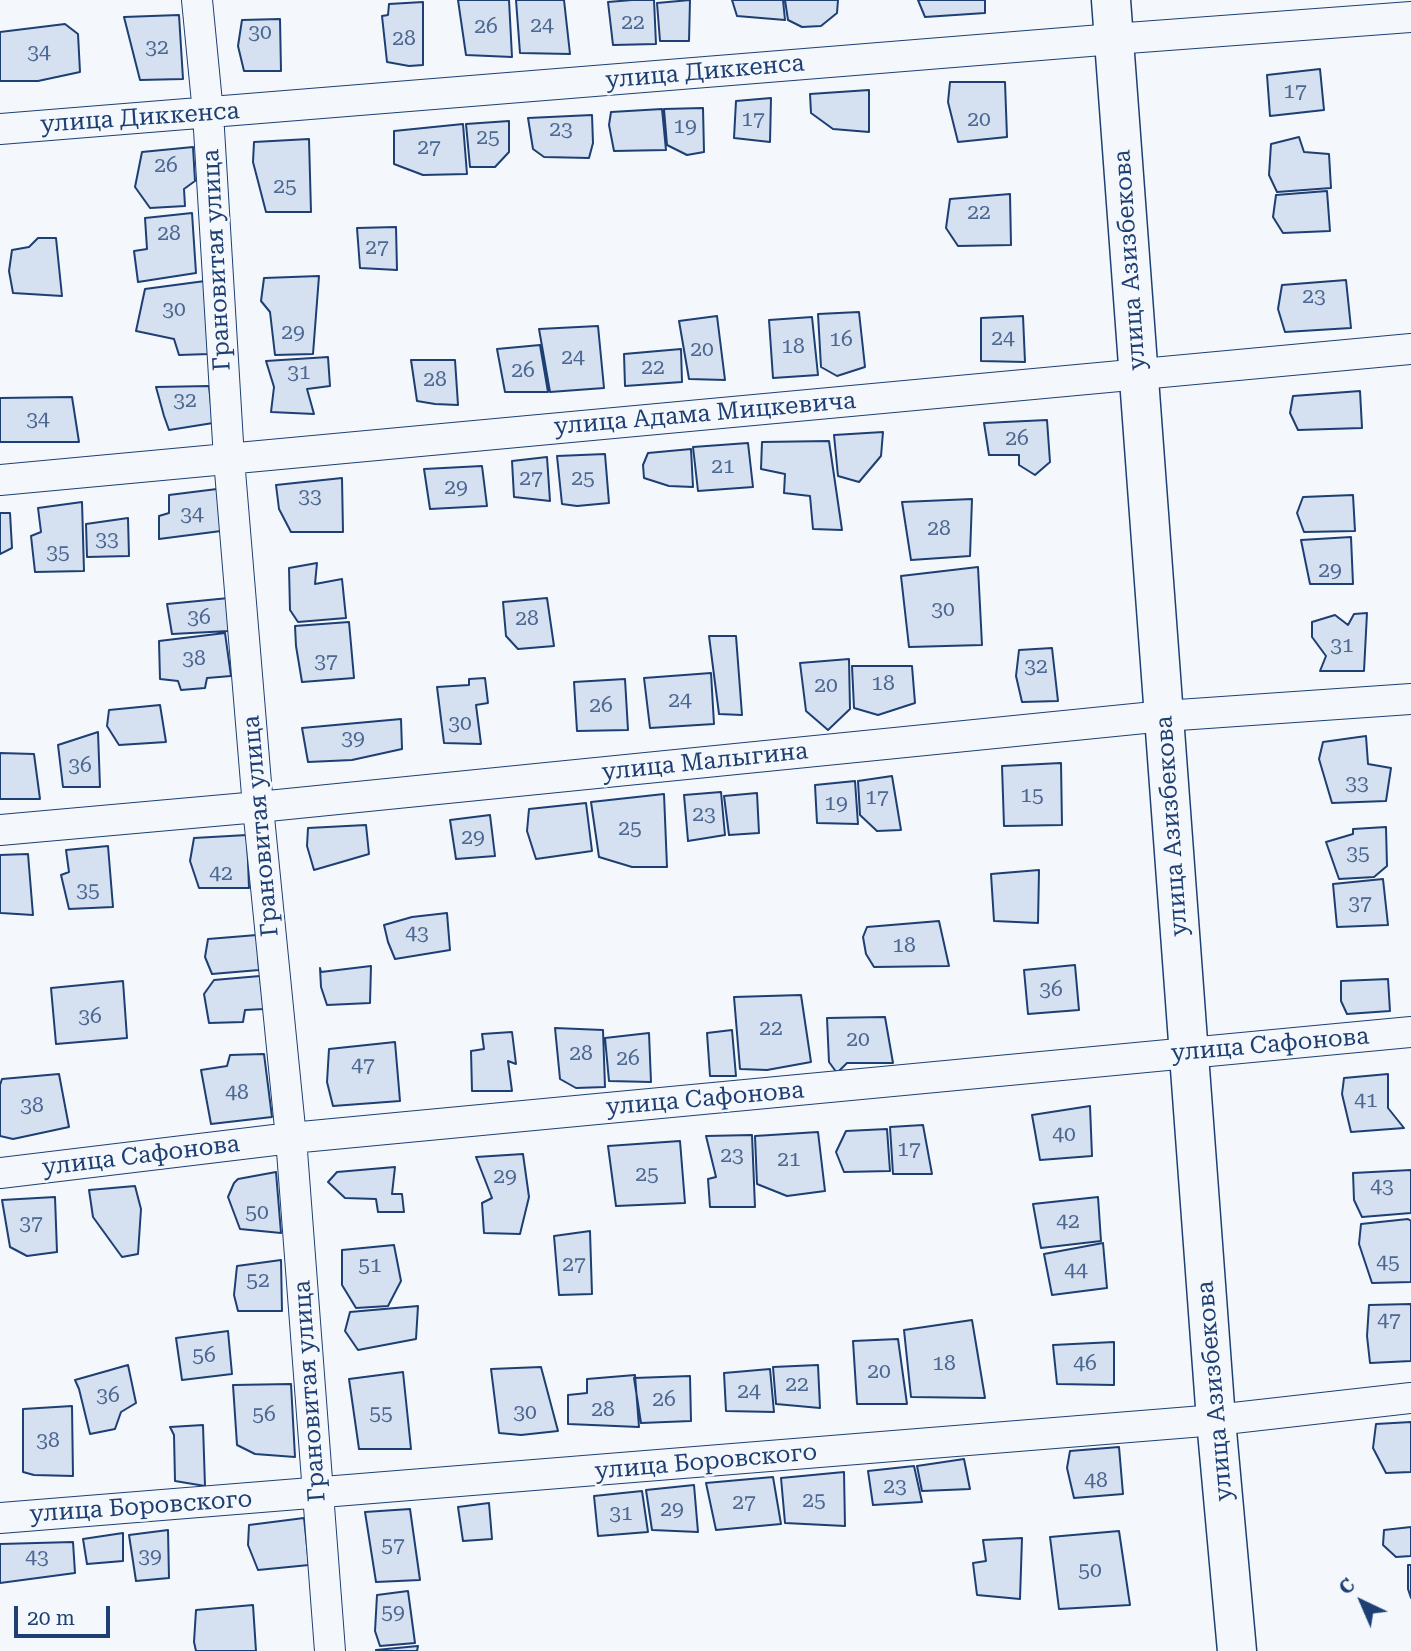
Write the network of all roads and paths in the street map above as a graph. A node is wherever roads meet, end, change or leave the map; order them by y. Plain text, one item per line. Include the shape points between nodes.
1 (197, 0) edge
2 (1111, 0) edge
3 (1411, 17) edge
4 (1114, 39) junction
5 (208, 113) junction
6 (0, 129) edge
7 (1411, 349) edge
8 (1139, 373) junction
9 (229, 459) junction
10 (0, 480) edge
11 (1411, 699) edge
12 (1164, 716) junction
13 (258, 807) junction
14 (0, 830) edge
15 (1411, 1032) edge
16 (1189, 1053) junction
17 (291, 1138) junction
18 (0, 1173) edge
19 (1411, 1398) edge
20 (1216, 1420) junction
21 (317, 1493) junction
22 (0, 1518) edge
23 (330, 1651) edge
24 (1237, 1651) edge

1 - 5 street, Грановитая улица
2 - 4 main road, улица Азизбекова
3 - 4 street, улица Диккенса
4 - 5 street, улица Диккенса
4 - 8 main road, улица Азизбекова
5 - 6 street, улица Диккенса
5 - 9 street, Грановитая улица
7 - 8 street, улица Адама Мицкевича
8 - 9 street, улица Адама Мицкевича
8 - 12 main road, улица Азизбекова
9 - 10 street, улица Адама Мицкевича
9 - 13 street, Грановитая улица
11 - 12 street, улица Малыгина
12 - 13 street, улица Малыгина
12 - 16 main road, улица Азизбекова
13 - 14 street, улица Малыгина
13 - 17 street, Грановитая улица
15 - 16 street, улица Сафонова
16 - 17 street, улица Сафонова
16 - 20 main road, улица Азизбекова
17 - 18 street, улица Сафонова
17 - 21 street, Грановитая улица
19 - 20 street, улица Боровского
20 - 21 street, улица Боровского
20 - 24 main road, улица Азизбекова
21 - 22 street, улица Боровского
21 - 23 street, Грановитая улица

